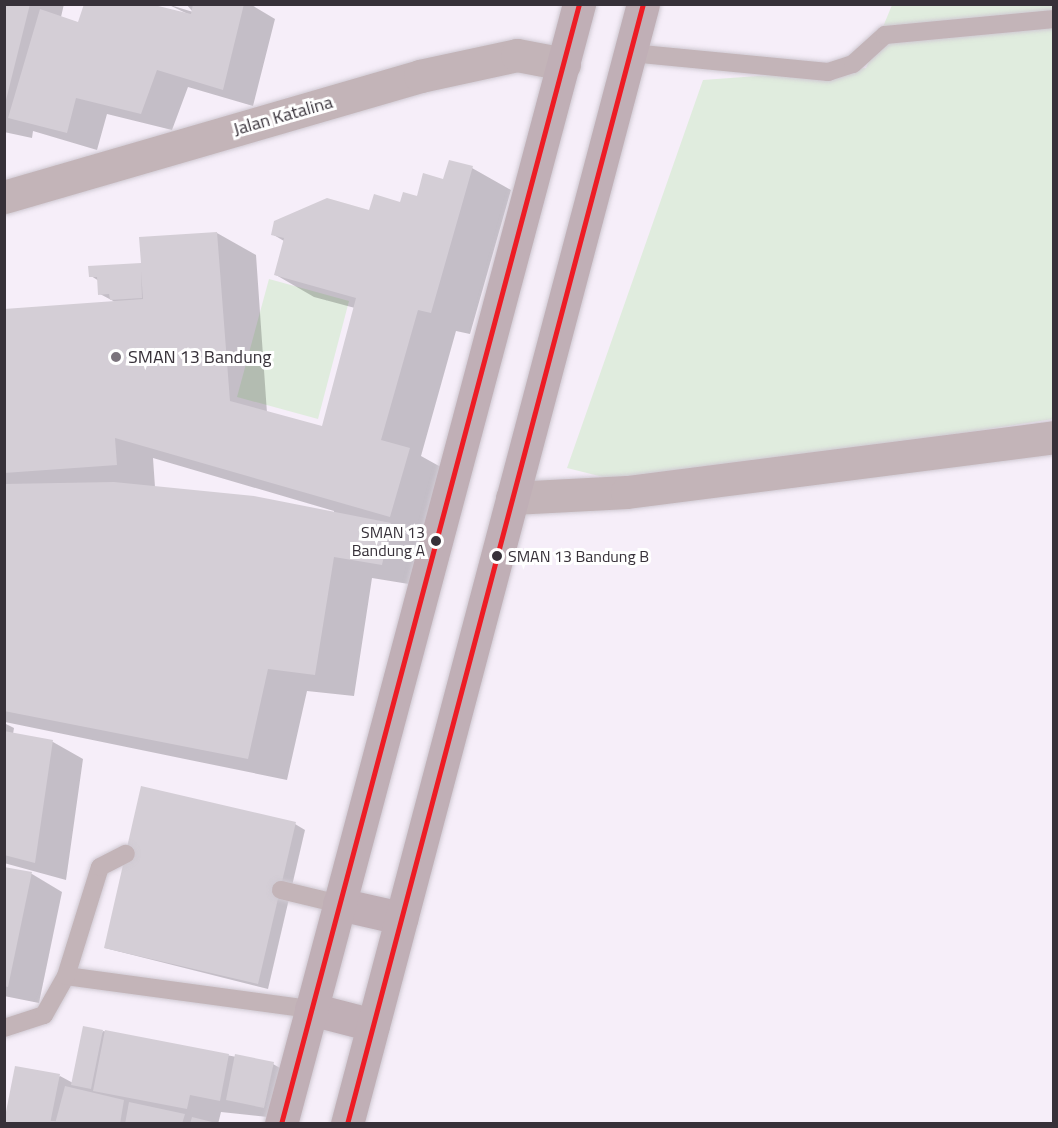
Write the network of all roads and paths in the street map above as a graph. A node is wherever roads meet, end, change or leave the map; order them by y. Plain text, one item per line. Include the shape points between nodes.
1 (579, 4) edge
2 (643, 4) edge
3 (1053, 19) edge
4 (630, 53) junction
5 (564, 64) junction
6 (4, 197) edge
7 (1053, 437) edge
8 (512, 498) junction
9 (126, 854) dead end
10 (281, 890) dead end
11 (339, 904) junction
12 (401, 918) junction
13 (66, 976) junction
14 (311, 1009) junction
15 (373, 1025) junction
16 (4, 1028) edge
17 (281, 1124) edge
18 (347, 1124) edge

1 - 5 highway
2 - 4 highway
3 - 4 lane via 885,35 853,64 828,72
4 - 8 highway
5 - 6 street, Jalan Katalina via 517,56 420,76
5 - 11 highway
7 - 8 street via 627,492
8 - 12 highway
9 - 13 lane via 100,867
10 - 11 lane
11 - 12 highway
11 - 14 highway
12 - 15 highway
13 - 14 lane
13 - 16 lane via 45,1015
14 - 15 highway
14 - 17 highway
15 - 18 highway

